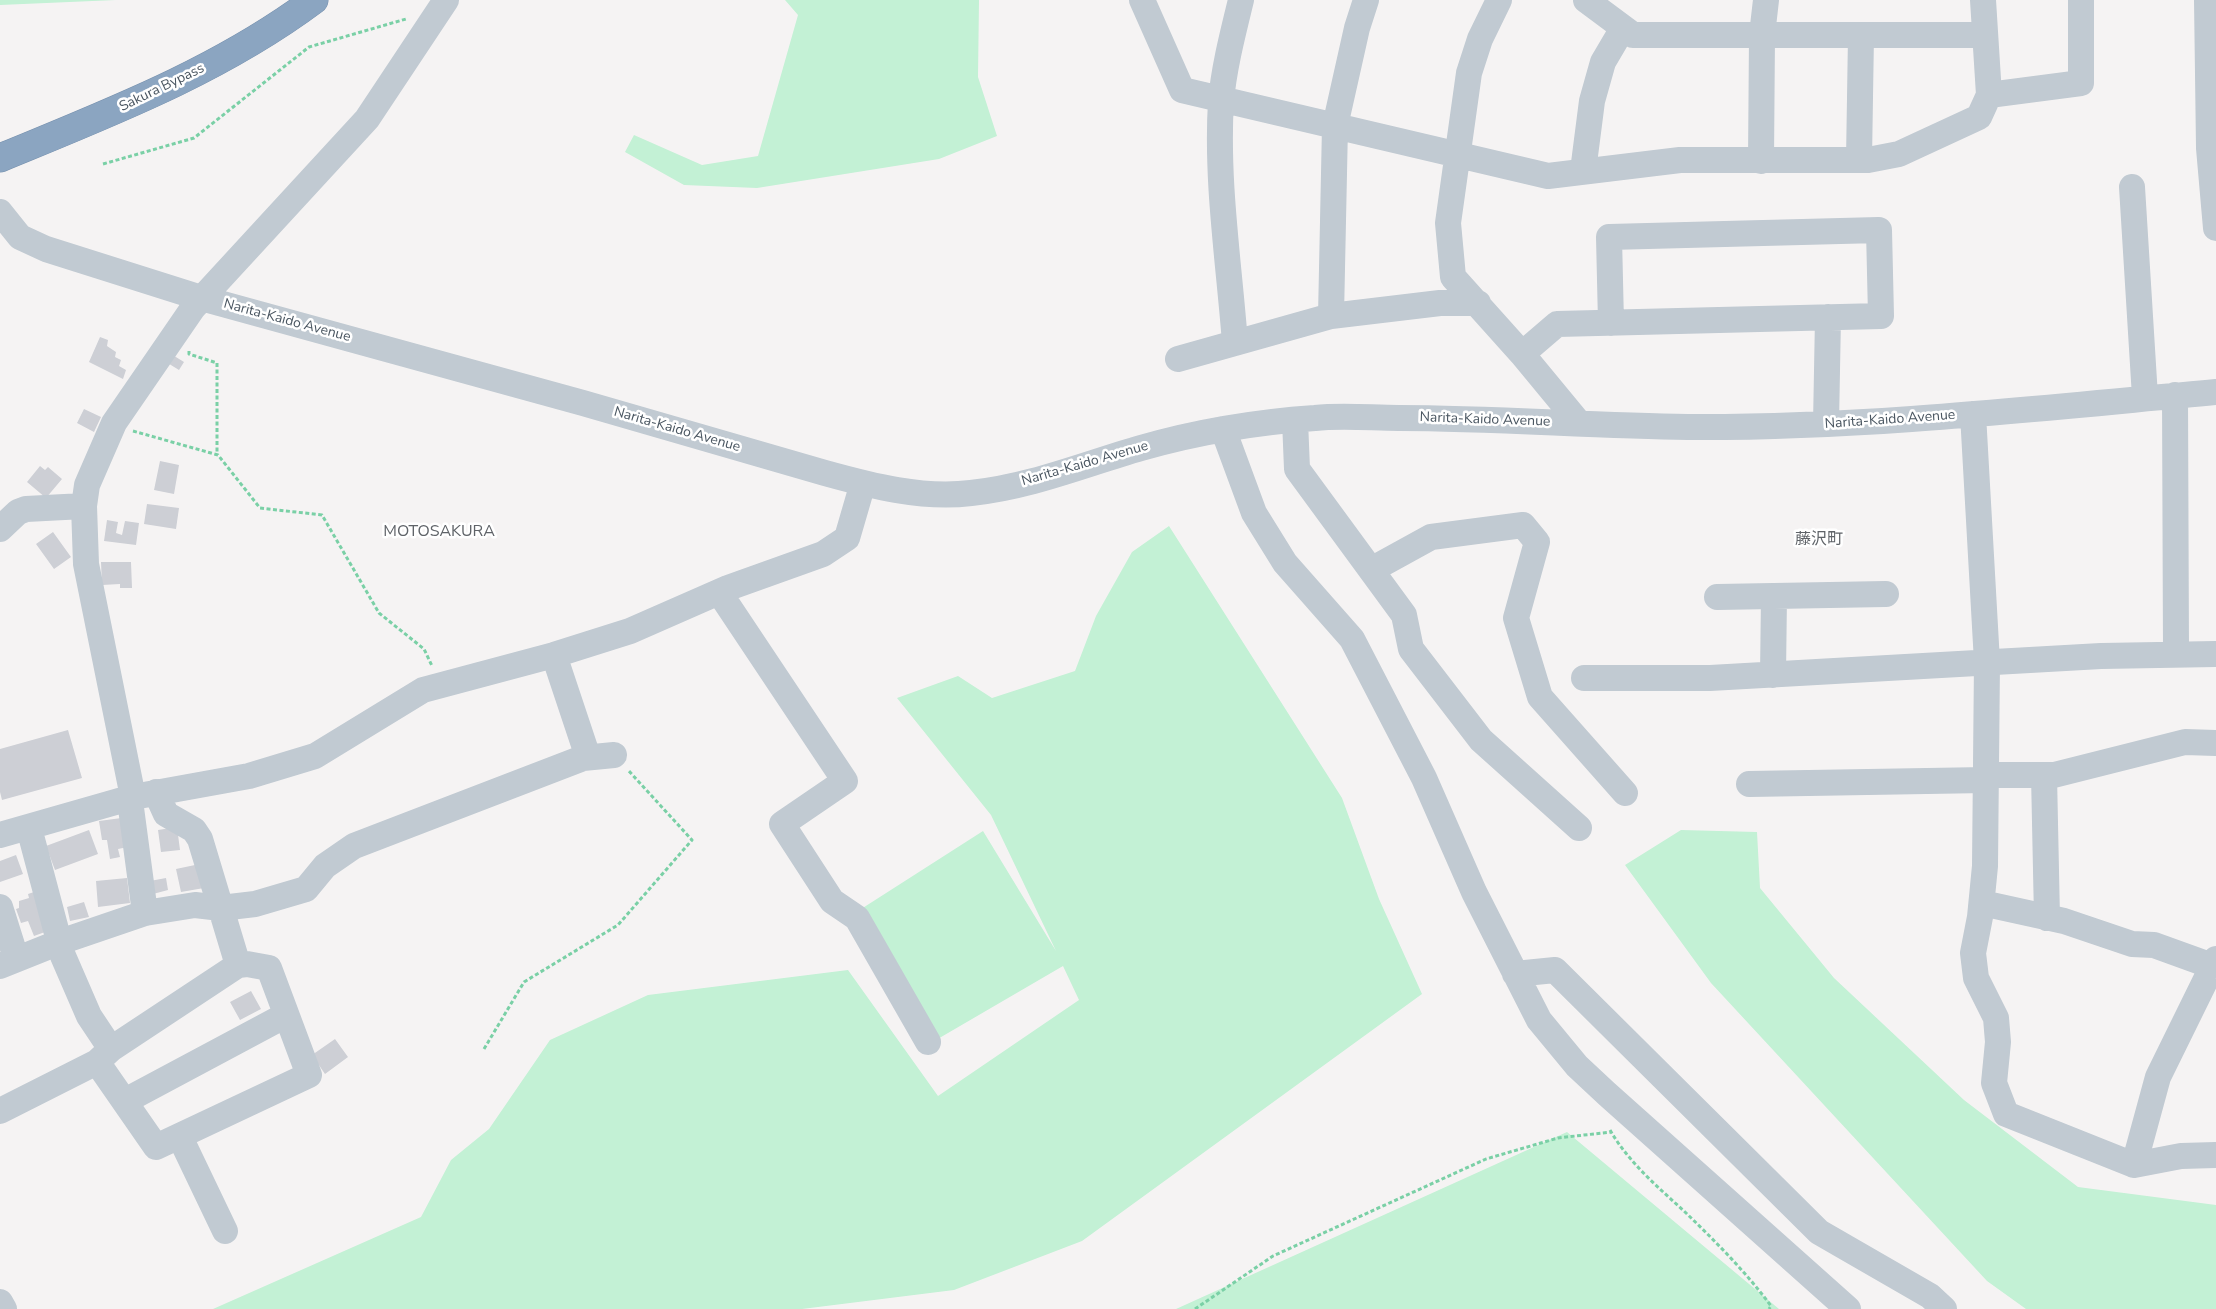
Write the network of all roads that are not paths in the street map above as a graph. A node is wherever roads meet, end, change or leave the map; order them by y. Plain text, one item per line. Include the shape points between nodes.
1 (314, 0) edge
2 (1142, 0) edge
3 (1241, 0) edge
4 (1366, 0) edge
5 (1499, 0) edge
6 (1586, 0) edge
7 (1766, 0) edge
8 (1983, 0) edge
9 (2081, 0) edge
10 (443, 4) edge
11 (2211, 10) edge
12 (1622, 28) junction
13 (1762, 35) junction
14 (1861, 35) junction
15 (1985, 35) junction
16 (1989, 96) junction
17 (1222, 99) junction
18 (1335, 126) junction
19 (1458, 155) junction
20 (0, 158) edge
21 (1859, 160) junction
22 (1761, 161) junction
23 (1583, 171) junction
24 (2132, 187) dead end
25 (0, 212) edge
26 (2216, 228) edge
27 (201, 298) junction
28 (1478, 303) junction
29 (1331, 316) junction
30 (1828, 318) junction
31 (1611, 323) junction
32 (1235, 343) junction
33 (1522, 354) junction
34 (1178, 359) dead end
35 (2216, 392) edge
36 (2175, 395) junction
37 (2145, 397) junction
38 (1973, 414) junction
39 (1295, 420) junction
40 (1579, 423) junction
41 (1826, 424) junction
42 (1223, 429) junction
43 (863, 484) junction
44 (84, 506) junction
45 (0, 529) edge
46 (1371, 570) junction
47 (719, 592) junction
48 (1886, 594) dead end
49 (1774, 596) junction
50 (1717, 598) dead end
51 (2176, 654) junction
52 (2216, 654) edge
53 (554, 655) junction
54 (1987, 662) junction
55 (1773, 674) junction
56 (1584, 678) dead end
57 (2216, 742) edge
58 (614, 755) road end
59 (588, 757) junction
60 (2044, 775) junction
61 (1986, 778) junction
62 (1749, 784) dead end
63 (1625, 793) dead end
64 (144, 794) junction
65 (29, 828) junction
66 (1579, 828) dead end
67 (0, 835) edge
68 (1982, 902) junction
69 (0, 907) edge
70 (221, 908) junction
71 (145, 914) junction
72 (2047, 918) junction
73 (60, 942) junction
74 (8, 962) edge
75 (2214, 962) edge
76 (238, 965) junction
77 (1515, 974) junction
78 (286, 1015) junction
79 (928, 1042) dead end
80 (104, 1055) junction
81 (125, 1101) junction
82 (0, 1111) edge
83 (180, 1137) junction
84 (2216, 1155) edge
85 (2134, 1165) junction
86 (225, 1232) dead end
87 (0, 1302) edge
88 (4, 1309) edge
89 (1848, 1309) edge
90 (1944, 1309) edge

1 - 20 highway, Sakura Bypass via 277,28 165,89
2 - 17 street via 1182,90
3 - 17 street
4 - 18 street
5 - 19 street via 1480,38 1469,73
6 - 12 street
7 - 13 street
8 - 15 street
9 - 16 street via 2081,82
10 - 27 street via 367,119
11 - 26 street via 2209,148
12 - 13 street via 1633,35
12 - 23 street via 1603,62 1594,93
13 - 14 street
13 - 22 street
14 - 15 street
14 - 21 street
15 - 16 street
16 - 21 street via 1978,117 1899,154
17 - 18 street
17 - 32 street via 1220,154
18 - 19 street
18 - 29 street
19 - 23 street via 1548,176
19 - 28 street via 1448,222 1453,277
21 - 22 street
22 - 23 street via 1680,160
24 - 37 street
25 - 27 street, Narita-Kaido Avenue via 20,237 46,249
27 - 43 street, Narita-Kaido Avenue
27 - 44 street via 114,423 87,485
28 - 29 street via 1440,303
28 - 33 street
29 - 32 street
30 - 31 street
30 - 31 street via 1881,316 1879,230 1609,236
30 - 41 street
31 - 33 street via 1557,324
32 - 34 street
33 - 40 street
35 - 36 street, Narita-Kaido Avenue
36 - 37 street, Narita-Kaido Avenue
36 - 51 street
37 - 38 street, Narita-Kaido Avenue
38 - 41 street, Narita-Kaido Avenue
38 - 54 street
39 - 40 street, Narita-Kaido Avenue via 1317,417 1446,418
39 - 42 street, Narita-Kaido Avenue
39 - 46 street via 1297,469
40 - 41 street, Narita-Kaido Avenue via 1686,427
42 - 43 street, Narita-Kaido Avenue via 1144,447 1050,477 971,493 920,494
42 - 77 street via 1254,513 1285,563 1352,639 1424,778 1474,892
43 - 47 street via 847,538 822,554
44 - 45 street via 26,509
44 - 64 street via 86,564
46 - 63 street via 1431,538 1523,525 1537,542 1516,618 1540,697
46 - 66 street via 1404,615 1411,649 1481,740
47 - 53 street via 630,631
47 - 79 street via 845,781 782,824 832,901 857,918
48 - 49 street
49 - 50 street
49 - 55 street
51 - 52 street
51 - 54 street
53 - 59 street
53 - 64 street via 423,690 315,756 249,776
54 - 55 street
54 - 61 street
55 - 56 street via 1710,678
57 - 60 street via 2184,742
58 - 59 street
59 - 70 street via 354,846 325,866 306,889 255,904
60 - 61 street
60 - 72 street
61 - 62 street
61 - 68 street
64 - 65 street
64 - 70 street via 166,814 194,830 200,839
64 - 71 street via 131,808
65 - 67 street
65 - 73 street
68 - 72 street
68 - 85 street via 1973,953 1976,978 1996,1018 1998,1042 1994,1083 2006,1114
69 - 74 street
70 - 71 street via 195,905
70 - 76 street
71 - 73 street
72 - 75 street via 2132,944 2154,945
73 - 74 street
73 - 80 street
75 - 85 street via 2158,1076
76 - 78 street via 269,968
76 - 80 street
77 - 89 street via 1539,1020 1577,1066
77 - 90 street via 1555,970 1819,1232 1930,1296
78 - 81 street
78 - 83 street via 309,1075
80 - 81 street
80 - 82 street
81 - 83 street via 156,1147
83 - 86 street
84 - 85 street via 2181,1156
87 - 88 street

